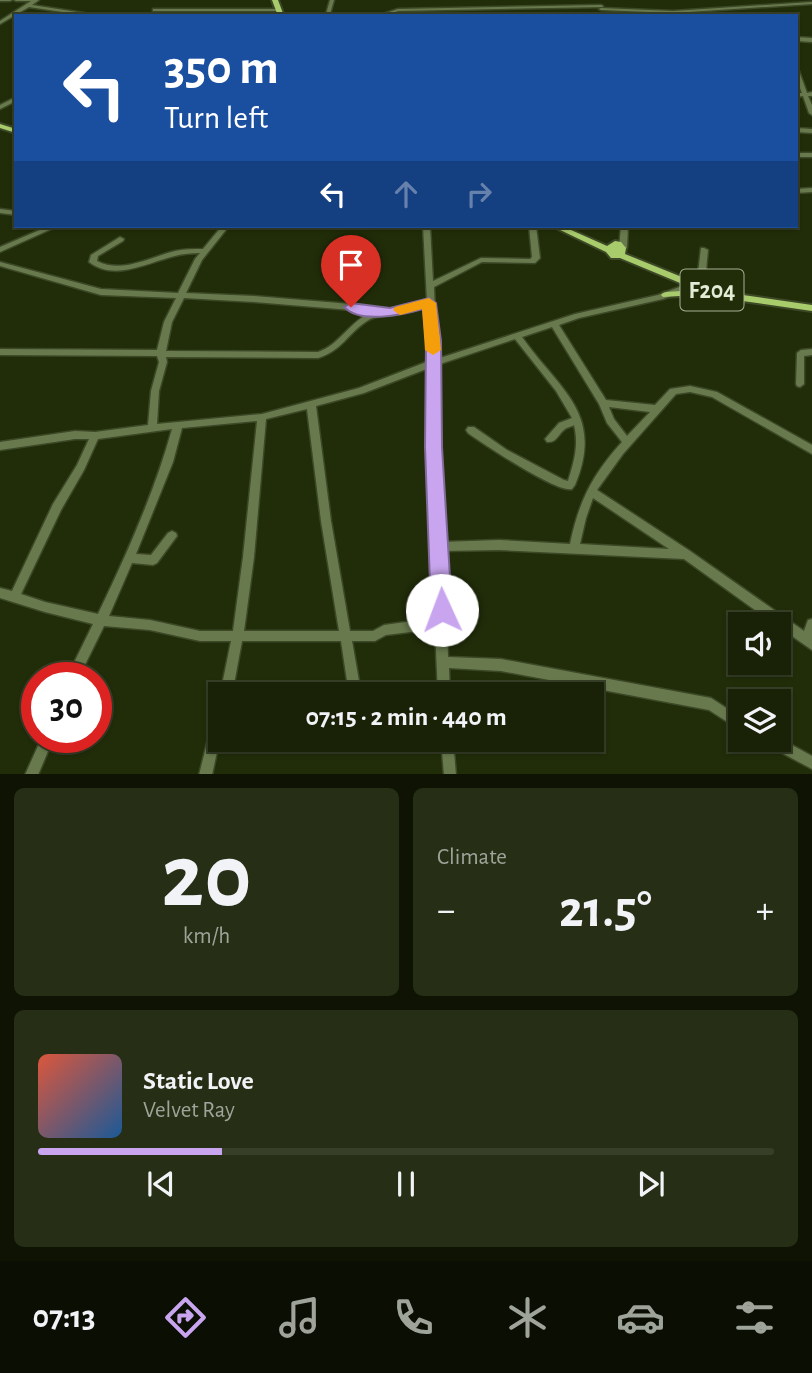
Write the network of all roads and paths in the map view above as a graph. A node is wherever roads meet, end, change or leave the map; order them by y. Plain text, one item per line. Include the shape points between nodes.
1 (0, 0) edge
2 (10, 0) edge
3 (16, 0) edge
4 (36, 0) edge
5 (153, 0) edge
6 (274, 0) edge
7 (332, 0) edge
8 (395, 0) edge
9 (452, 0) edge
10 (504, 0) edge
11 (743, 0) edge
12 (537, 3) edge
13 (765, 3) edge
14 (812, 3) edge
15 (29, 6) junction
16 (748, 6) junction
17 (507, 7) junction
18 (601, 8) edge
19 (155, 13) edge
20 (398, 13) edge
21 (453, 13) edge
22 (15, 14) edge
23 (87, 14) edge
24 (279, 14) edge
25 (328, 14) edge
26 (658, 14) edge
27 (799, 94) edge
28 (812, 94) edge
29 (812, 113) edge
30 (50, 228) edge
31 (223, 228) edge
32 (426, 228) edge
33 (533, 228) edge
34 (562, 228) edge
35 (575, 228) edge
36 (623, 228) edge
37 (120, 239) dead end
38 (617, 249) junction
39 (0, 250) edge
40 (704, 250) dead end
41 (204, 251) junction
42 (0, 264) edge
43 (663, 274) junction
44 (697, 283) junction
45 (429, 286) junction
46 (715, 291) junction
47 (180, 294) junction
48 (663, 296) junction
49 (812, 302) edge
50 (429, 303) junction
51 (812, 308) edge
52 (376, 313) junction
53 (554, 324) junction
54 (517, 336) junction
55 (0, 352) edge
56 (812, 352) edge
57 (161, 354) junction
58 (433, 363) junction
59 (800, 384) dead end
60 (603, 403) junction
61 (311, 405) junction
62 (658, 409) junction
63 (262, 418) junction
64 (576, 421) junction
65 (178, 425) junction
66 (152, 429) junction
67 (471, 430) dead end
68 (95, 436) junction
69 (550, 439) dead end
70 (628, 443) junction
71 (0, 446) edge
72 (812, 450) edge
73 (591, 491) junction
74 (172, 536) dead end
75 (439, 547) junction
76 (574, 548) junction
77 (686, 554) junction
78 (129, 558) junction
79 (0, 593) edge
80 (15, 596) junction
81 (100, 620) junction
82 (442, 623) junction
83 (812, 624) edge
84 (346, 635) junction
85 (239, 638) junction
86 (809, 642) edge
87 (80, 662) edge
88 (443, 662) junction
89 (353, 681) dead end
90 (229, 682) edge
91 (444, 682) edge
92 (728, 716) edge
93 (211, 752) edge
94 (448, 752) edge
95 (791, 752) edge
96 (41, 753) edge
97 (812, 763) edge
98 (31, 774) edge
99 (205, 774) edge
100 (450, 774) edge

1 - 2 street
3 - 4 street
4 - 15 street
5 - 19 street
6 - 24 main road
7 - 25 street
8 - 20 street
9 - 21 street
10 - 17 street
11 - 16 street
12 - 17 street
12 - 18 street
13 - 14 street
13 - 16 street
15 - 22 street
15 - 23 street
16 - 26 street
17 - 21 street
18 - 26 street
19 - 24 street
20 - 21 street
24 - 25 street
27 - 28 street
27 - 29 street
30 - 39 street
31 - 41 street
32 - 45 street
33 - 45 street via 536,258 532,261 481,260
34 - 38 main road, F204
35 - 38 main road, F204
36 - 38 street
37 - 41 street via 94,255 93,262 107,269 119,268 180,252
38 - 43 main road, F204
38 - 44 main road, F204
40 - 44 street
41 - 47 street
42 - 47 street via 101,292
43 - 44 main road, F204
43 - 48 main road via 667,288
44 - 46 main road, F204
44 - 48 street
44 - 49 main road, F204
45 - 50 street
46 - 48 main road
46 - 51 main road, F204
47 - 52 street via 331,305
47 - 57 street
48 - 53 street
50 - 52 street
50 - 58 street
52 - 57 street via 351,328 326,354
53 - 54 street
53 - 60 street
54 - 58 street
54 - 64 street via 559,386
55 - 57 street
56 - 59 street via 801,353
57 - 66 street
58 - 61 street
58 - 75 street
60 - 62 street
60 - 70 street via 610,421
61 - 63 street
61 - 84 street
62 - 70 street
62 - 72 street via 679,388 714,394
63 - 65 street
63 - 85 street
64 - 67 street via 582,447 570,485 523,463
64 - 69 street via 562,426
65 - 66 street
65 - 78 street
66 - 68 street
68 - 71 street
68 - 80 street
70 - 73 street
73 - 76 street
73 - 77 street
74 - 78 street via 153,560
75 - 76 street
75 - 82 street
76 - 77 street
77 - 86 street
78 - 81 street
79 - 80 street
80 - 81 street
81 - 85 street
81 - 87 street
82 - 84 street via 383,630 375,636
82 - 88 street
83 - 86 street
84 - 85 street
84 - 89 street
85 - 90 street
88 - 91 street
88 - 92 street via 501,665 711,704
93 - 99 street
94 - 100 street
95 - 97 street
96 - 98 street

